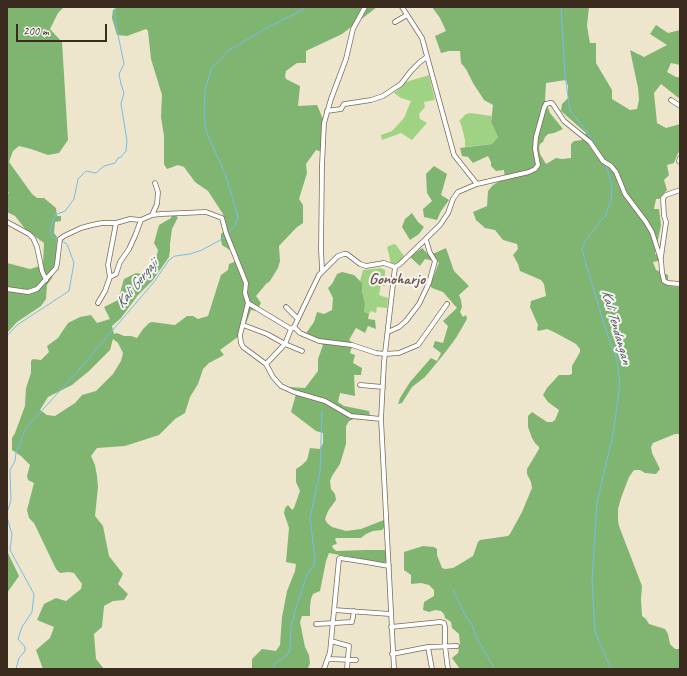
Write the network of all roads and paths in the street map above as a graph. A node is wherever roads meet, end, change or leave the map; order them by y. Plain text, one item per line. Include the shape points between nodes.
1 (365, 7) edge
2 (402, 7) edge
3 (407, 15) junction
4 (395, 22) dead end
5 (427, 57) junction
6 (671, 100) dead end
7 (680, 106) edge
8 (327, 111) junction
9 (680, 158) edge
10 (680, 162) edge
11 (155, 184) dead end
12 (477, 184) junction
13 (680, 190) edge
14 (152, 215) junction
15 (141, 220) junction
16 (7, 222) edge
17 (116, 223) junction
18 (426, 240) junction
19 (661, 260) junction
20 (394, 267) junction
21 (322, 270) junction
22 (110, 277) junction
23 (46, 280) junction
24 (680, 284) edge
25 (7, 289) edge
26 (98, 303) dead end
27 (248, 303) junction
28 (447, 304) dead end
29 (286, 307) dead end
30 (298, 319) junction
31 (243, 325) junction
32 (293, 328) junction
33 (388, 332) junction
34 (285, 344) junction
35 (302, 352) dead end
36 (385, 354) junction
37 (266, 364) junction
38 (360, 385) dead end
39 (383, 387) junction
40 (381, 419) junction
41 (389, 566) junction
42 (334, 610) junction
43 (354, 611) junction
44 (390, 614) junction
45 (332, 623) junction
46 (316, 624) dead end
47 (391, 627) junction
48 (331, 641) junction
49 (445, 646) junction
50 (457, 646) dead end
51 (428, 647) junction
52 (392, 654) junction
53 (328, 659) junction
54 (356, 660) dead end
55 (347, 661) junction
56 (324, 669) edge
57 (347, 669) edge
58 (394, 669) edge
59 (432, 669) edge
60 (448, 669) edge

1 - 8 street via 353,29 346,59
2 - 3 street
3 - 4 street
3 - 5 street via 420,34
5 - 8 street via 401,84 383,96 344,104 341,109
5 - 12 street via 452,150
6 - 7 street
8 - 21 street via 322,165
9 - 10 street
11 - 14 street via 158,192 157,204
12 - 18 street via 455,195 448,213
12 - 19 street via 535,169 538,165 536,137 544,108 546,104 552,103 564,121 590,142 616,172 625,194 646,222
13 - 19 street via 664,198 666,222
14 - 15 street
14 - 27 street via 196,212 211,213 222,218 246,283
15 - 17 street via 130,219
15 - 22 street via 117,272
16 - 23 street via 33,238
17 - 22 street via 108,265
17 - 23 street via 81,228 60,241 56,268
18 - 20 street
18 - 33 street via 435,262 429,283 406,320
19 - 24 street via 664,281
20 - 21 street via 384,263 363,266 344,254
20 - 33 street
21 - 30 street
22 - 26 street
23 - 25 street via 34,291
27 - 31 street
27 - 32 street
28 - 36 street via 418,346
29 - 30 street
30 - 32 street
31 - 34 street
31 - 37 street via 240,339 242,345
32 - 34 street
32 - 36 street via 319,341 352,345
33 - 36 street
34 - 35 street
34 - 37 street
36 - 39 street
37 - 40 street via 277,382 285,389 326,401 351,416
38 - 39 street
39 - 40 street
40 - 41 street
41 - 42 street via 339,559
41 - 44 street
42 - 43 street
42 - 45 street
43 - 44 street
43 - 45 street via 352,622
44 - 47 street
45 - 46 street
45 - 48 street
47 - 49 street via 442,622 445,627
47 - 52 street
48 - 53 street
48 - 55 street via 349,646
49 - 50 street
49 - 51 street
49 - 60 street
51 - 52 street
51 - 59 street
52 - 58 street
53 - 55 street
53 - 56 street
54 - 55 street
55 - 57 street

